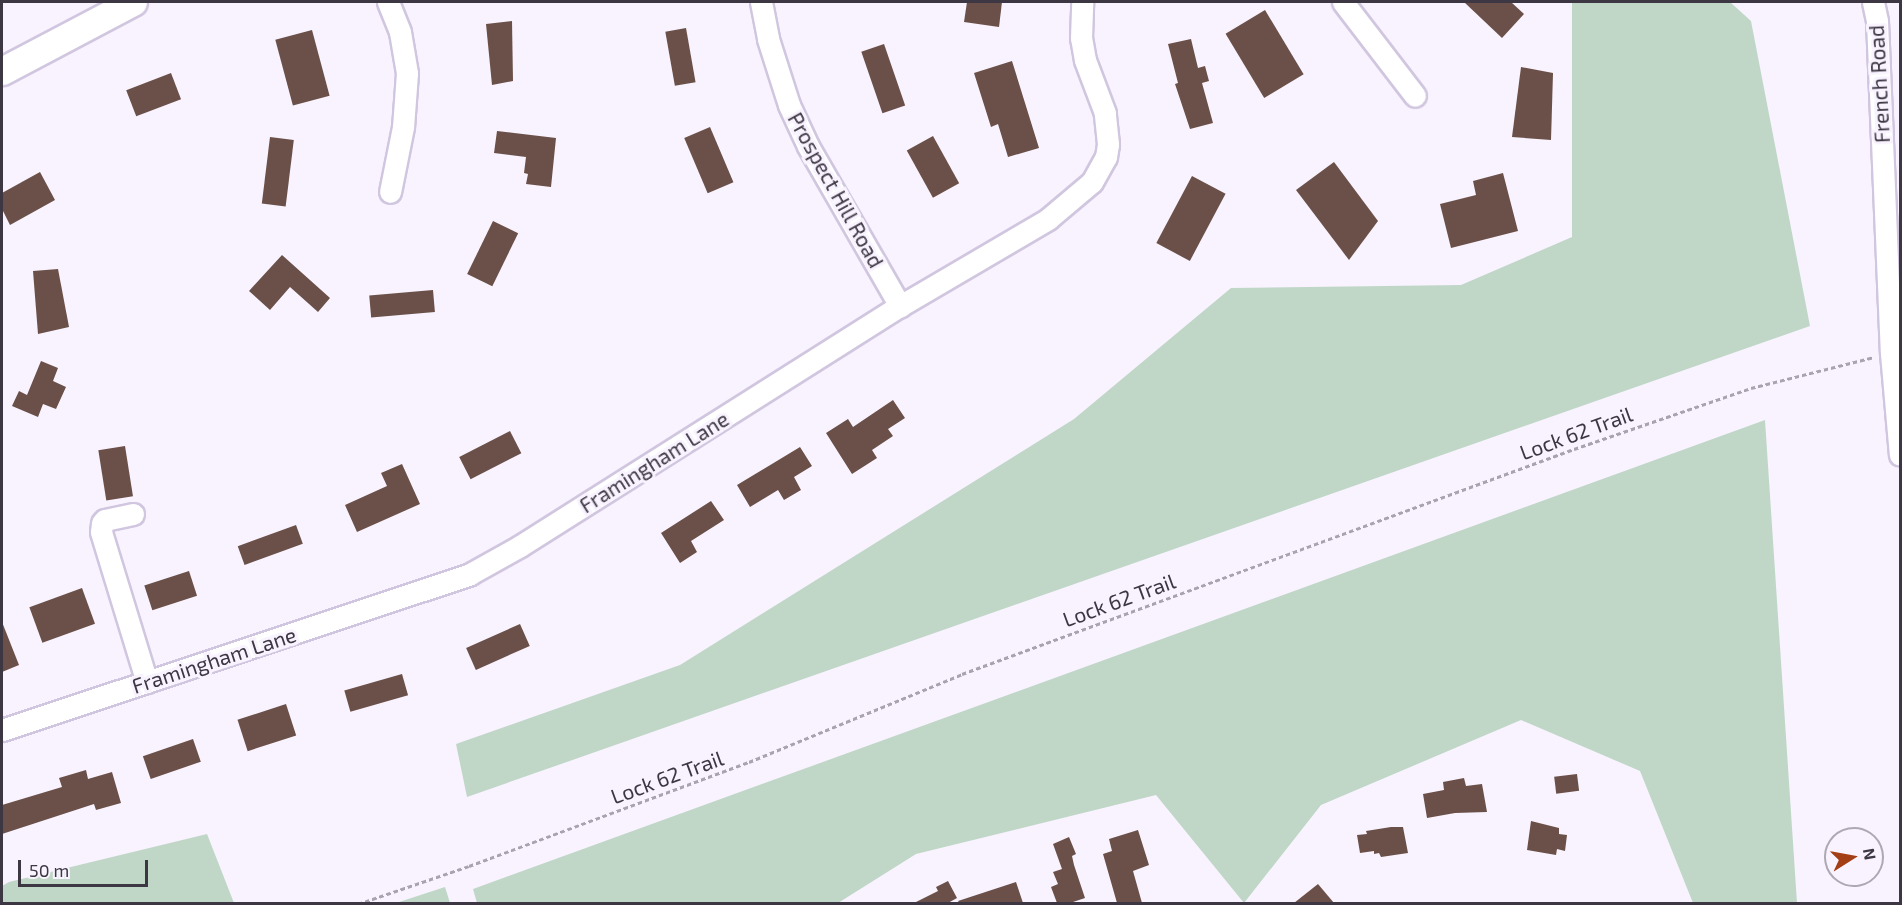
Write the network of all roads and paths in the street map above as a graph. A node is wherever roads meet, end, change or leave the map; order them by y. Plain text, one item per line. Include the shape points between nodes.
1 (133, 2) edge
2 (388, 2) edge
3 (761, 2) edge
4 (1082, 2) edge
5 (1343, 2) edge
6 (1873, 2) edge
7 (2, 71) edge
8 (1415, 96) dead end
9 (390, 192) dead end
10 (900, 306) junction
11 (1891, 353) junction
12 (1900, 454) edge
13 (133, 514) dead end
14 (147, 682) junction
15 (2, 730) edge
16 (358, 903) edge

1 - 7 main road
2 - 9 street via 400,32 406,73 403,127
3 - 10 street, Prospect Hill Road via 782,86 798,126
4 - 10 street, Framingham Lane via 1085,60 1108,130 1106,158 1100,171 1080,194 1048,219
5 - 8 street
6 - 11 street, French Road via 1877,21
10 - 14 street, Framingham Lane via 470,574
11 - 12 street, French Road
11 - 16 path, Lock 62 Trail via 1751,388 1574,449 962,674 748,762 481,862
13 - 14 street via 105,520 101,532
14 - 15 street, Framingham Lane

